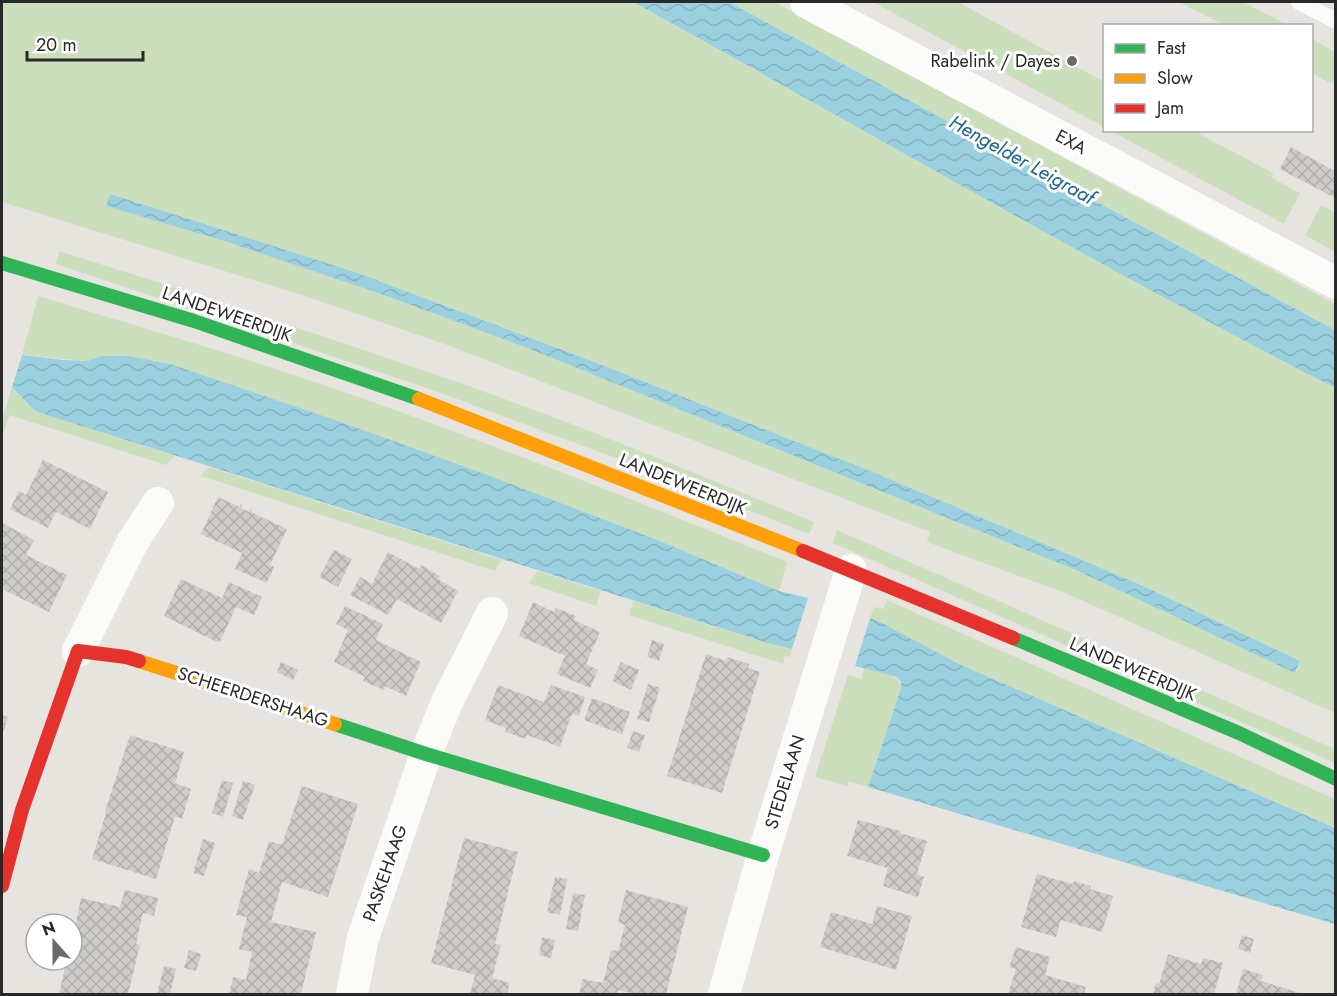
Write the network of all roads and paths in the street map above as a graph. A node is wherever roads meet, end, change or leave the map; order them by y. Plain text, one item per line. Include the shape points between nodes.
1 (806, 2) edge
2 (1299, 2) edge
3 (1335, 21) edge
4 (2, 263) edge
5 (1335, 283) edge
6 (158, 502) dead end
7 (847, 584) junction
8 (492, 613) dead end
9 (78, 651) junction
10 (426, 754) junction
11 (1335, 779) edge
12 (763, 855) junction
13 (2, 886) edge
14 (352, 994) edge
15 (724, 994) edge

1 - 5 street, EXA
2 - 3 lane
4 - 7 street, LANDEWEERDIJK via 194,321 424,401
6 - 9 street via 132,543
7 - 11 street, LANDEWEERDIJK via 1239,734
7 - 12 street, STEDELAAN
8 - 10 street via 447,702
9 - 10 street, SCHEERDERSHAAG via 126,657
9 - 13 street via 22,810
10 - 12 street, SCHEERDERSHAAG
10 - 14 street, PASKEHAAG via 363,939
12 - 15 street, STEDELAAN

